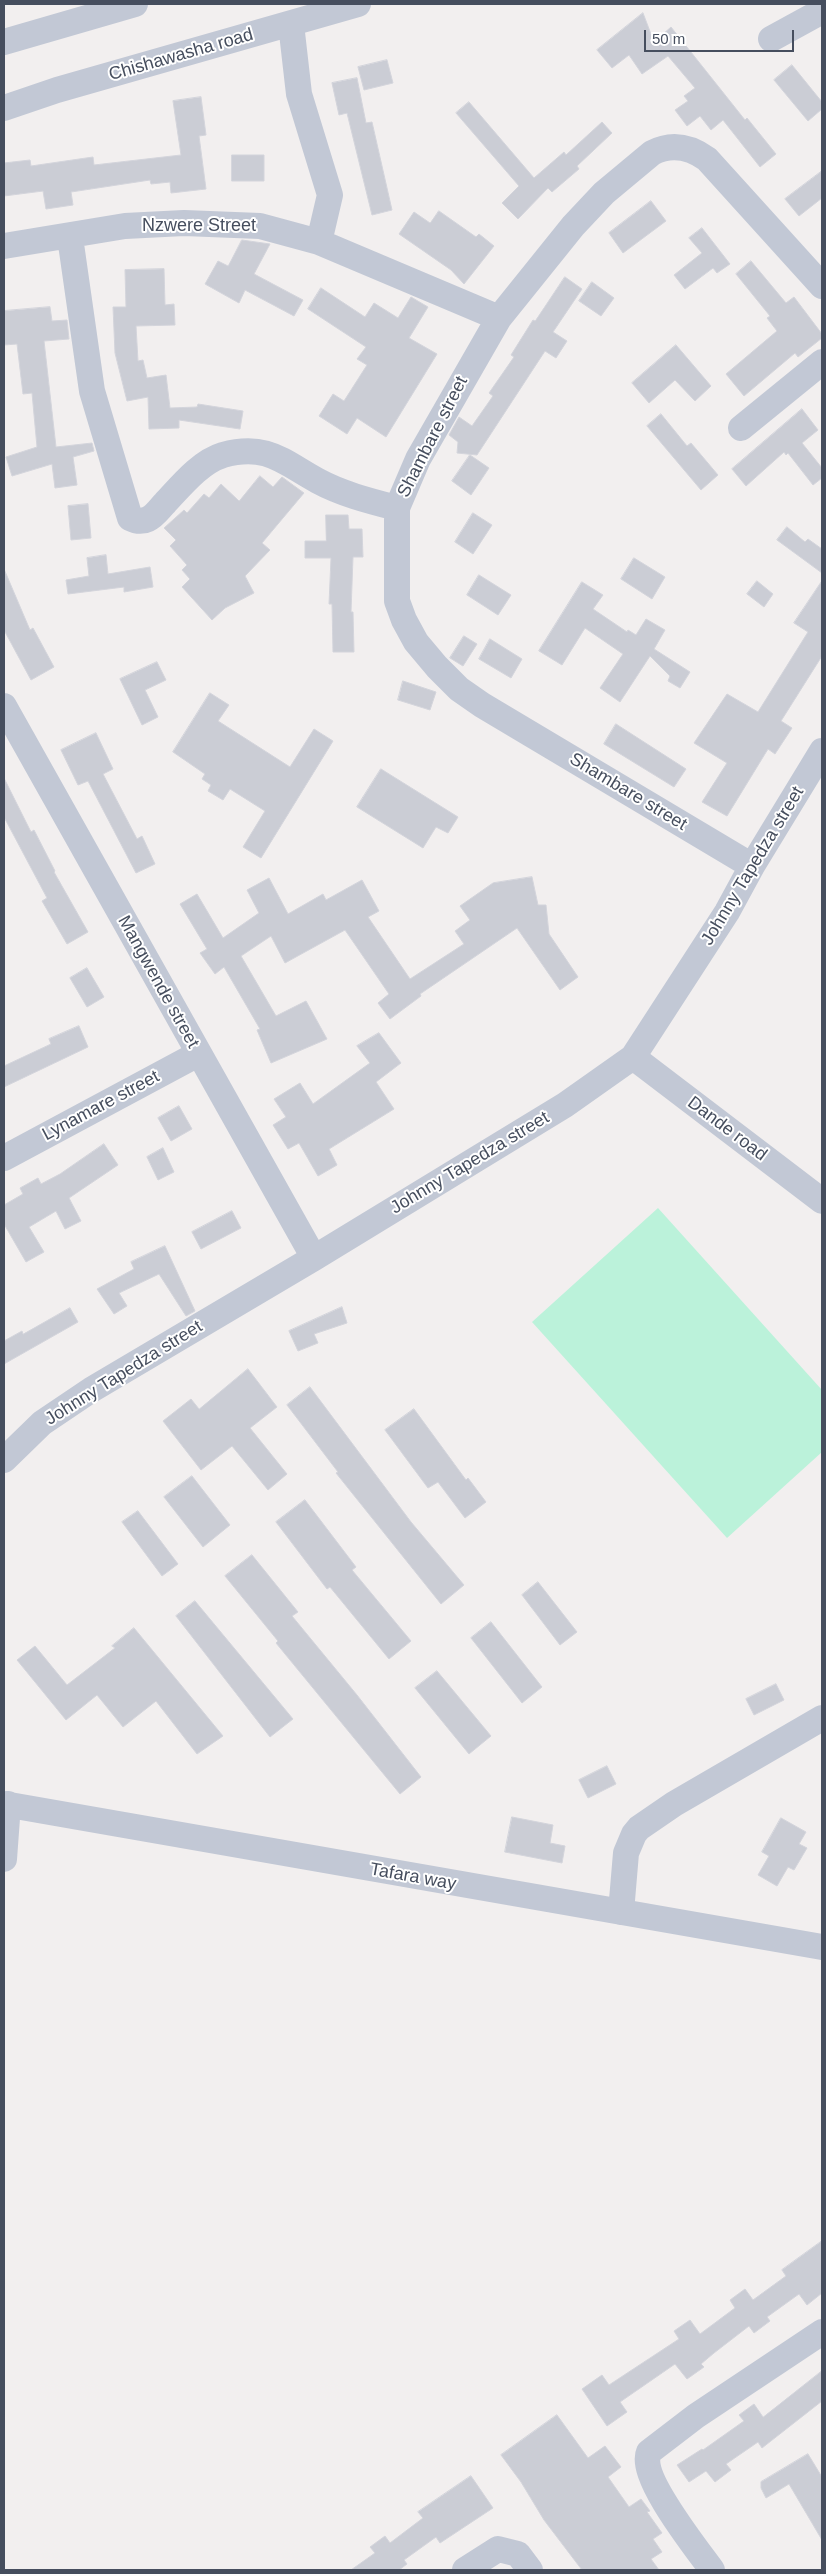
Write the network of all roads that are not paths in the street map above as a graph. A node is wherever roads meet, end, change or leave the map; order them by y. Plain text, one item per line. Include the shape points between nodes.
1 (135, 4) edge
2 (358, 4) edge
3 (822, 11) edge
4 (291, 24) junction
5 (771, 39) dead end
6 (4, 42) edge
7 (4, 108) edge
8 (70, 237) junction
9 (320, 242) junction
10 (4, 246) edge
11 (814, 260) edge
12 (822, 286) edge
13 (499, 318) junction
14 (822, 362) edge
15 (741, 428) dead end
16 (397, 508) junction
17 (4, 706) edge
18 (822, 751) edge
19 (752, 866) junction
20 (198, 1054) junction
21 (633, 1057) junction
22 (4, 1158) edge
23 (822, 1201) edge
24 (314, 1258) junction
25 (4, 1460) edge
26 (822, 1718) edge
27 (6, 1804) edge
28 (4, 1858) edge
29 (621, 1912) junction
30 (822, 1947) edge
31 (822, 2332) edge
32 (465, 2570) edge
33 (530, 2570) edge
34 (712, 2570) edge

1 - 6 street
2 - 4 street, Chishawasha road
3 - 5 street
4 - 7 street, Chishawasha road
4 - 9 street via 299,94 330,195
8 - 9 street, Nzwere Street via 125,226 231,224 260,226
8 - 10 street, Nzwere Street
8 - 16 street via 92,391 130,518 138,521 149,519 214,458 255,452 279,457 318,481 352,496
9 - 13 street, Nzwere Street
11 - 12 street, Shambare street
11 - 13 street, Shambare street via 707,159 688,148 670,146 642,159 604,193 573,226
13 - 16 street, Shambare street via 418,459
14 - 15 street
16 - 19 street, Shambare street via 397,601 410,632 459,689
17 - 20 street, Mangwende street
18 - 19 street, Johnny Tapedza street
19 - 21 street, Johnny Tapedza street via 727,912
20 - 22 street, Lynamare street
20 - 24 street, Mangwende street
21 - 23 street, Dande road
21 - 24 street, Johnny Tapedza street via 565,1105
24 - 25 street, Johnny Tapedza street via 91,1390 42,1423
26 - 29 street via 638,1828 626,1853
27 - 28 street
27 - 29 street, Tafara way
29 - 30 street, Tafara way
31 - 34 street via 696,2416 649,2452 649,2474
32 - 33 street via 498,2549 518,2554

